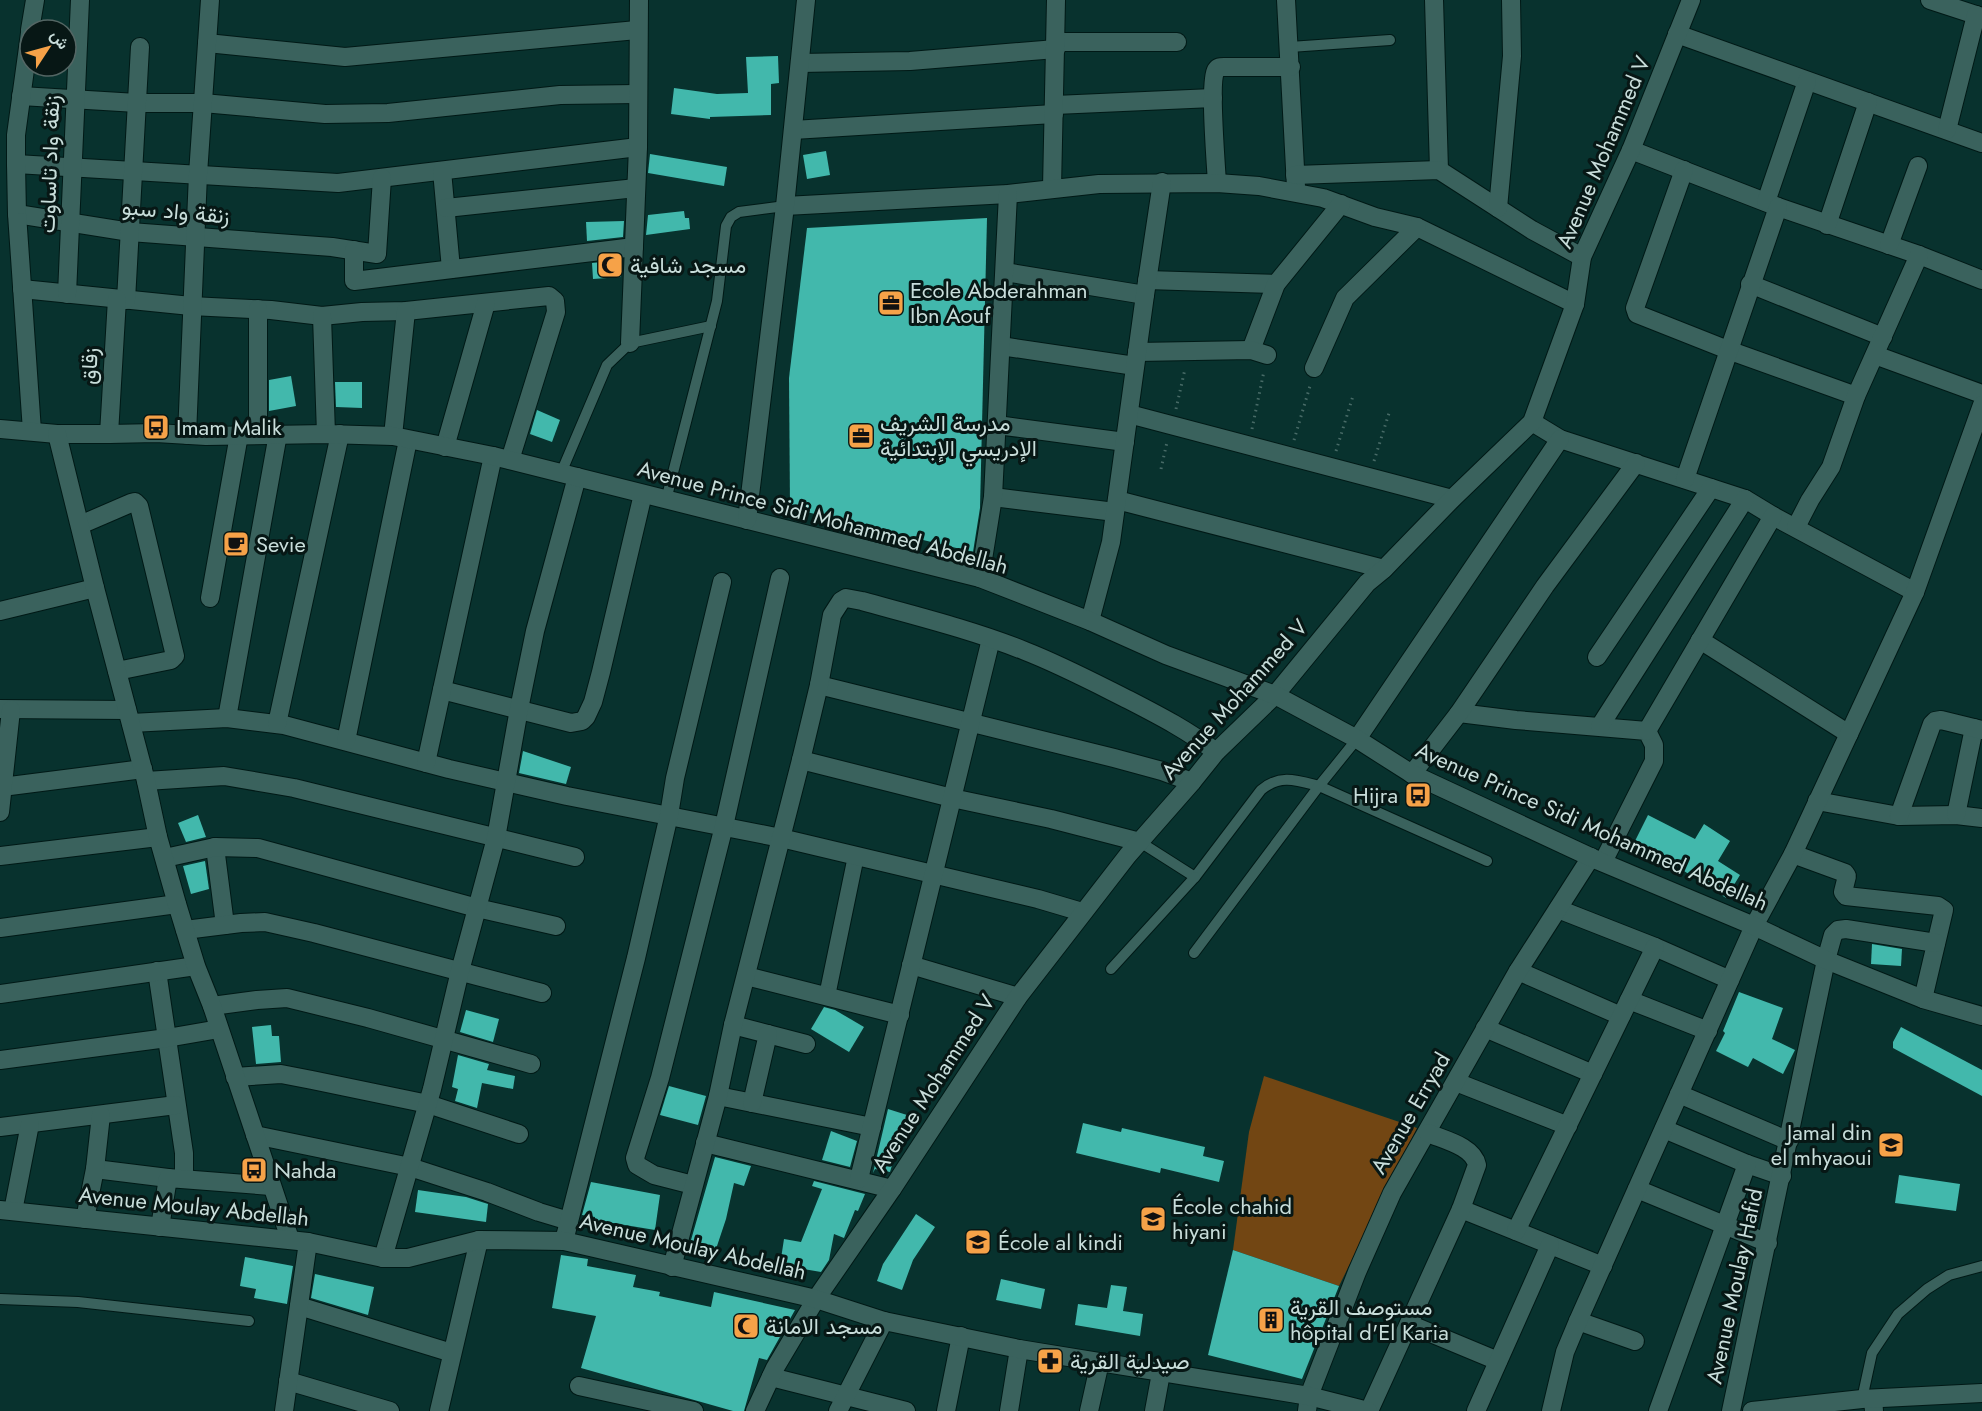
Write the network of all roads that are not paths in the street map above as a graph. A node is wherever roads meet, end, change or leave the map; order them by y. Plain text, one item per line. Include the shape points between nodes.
1 (35, 0) edge
2 (80, 0) edge
3 (210, 0) edge
4 (639, 0) edge
5 (806, 0) edge
6 (1056, 0) edge
7 (1286, 0) edge
8 (1434, 0) edge
9 (1511, 0) edge
10 (1691, 0) edge
11 (1930, 0) edge
12 (1979, 16) edge
13 (32, 18) edge
14 (638, 30) junction
15 (1677, 34) junction
16 (1390, 40) dead end
17 (1177, 42) dead end
18 (207, 43) junction
19 (1056, 46) junction
20 (140, 47) dead end
21 (1290, 47) junction
22 (800, 63) junction
23 (1291, 67) junction
24 (24, 78) edge
25 (1807, 81) junction
26 (637, 94) junction
27 (21, 96) junction
28 (76, 99) junction
29 (1213, 99) junction
30 (1868, 102) junction
31 (137, 103) junction
32 (203, 103) junction
33 (1054, 110) junction
34 (793, 130) junction
35 (1947, 130) junction
36 (1982, 143) edge
37 (638, 147) junction
38 (1631, 150) junction
39 (16, 164) junction
40 (73, 166) junction
41 (1918, 166) dead end
42 (1439, 170) junction
43 (1684, 170) junction
44 (442, 171) junction
45 (133, 172) junction
46 (198, 174) junction
47 (382, 178) junction
48 (1162, 182) junction
49 (1217, 183) junction
50 (1295, 183) junction
51 (636, 188) junction
52 (1052, 188) junction
53 (1008, 194) junction
54 (1341, 204) junction
55 (1772, 204) junction
56 (785, 206) junction
57 (446, 208) junction
58 (1498, 208) junction
59 (17, 214) junction
60 (70, 224) junction
61 (1827, 225) junction
62 (1417, 227) junction
63 (130, 232) junction
64 (195, 237) junction
65 (1889, 245) junction
66 (634, 247) junction
67 (354, 250) junction
68 (1919, 255) junction
69 (1582, 257) junction
70 (451, 269) junction
71 (1005, 272) junction
72 (1982, 280) edge
73 (1276, 284) junction
74 (1750, 284) junction
75 (1146, 287) junction
76 (22, 289) junction
77 (68, 294) junction
78 (122, 300) junction
79 (486, 303) junction
80 (1575, 303) junction
81 (191, 306) junction
82 (258, 309) junction
83 (406, 311) junction
84 (322, 316) junction
85 (711, 326) junction
86 (1883, 337) junction
87 (630, 343) junction
88 (1001, 346) junction
89 (1728, 350) junction
90 (1875, 355) junction
91 (1136, 359) junction
92 (1314, 368) road end
93 (1982, 394) edge
94 (1856, 396) junction
95 (1982, 405) edge
96 (1128, 414) junction
97 (1532, 422) junction
98 (997, 424) junction
99 (32, 431) junction
100 (4, 432) edge
101 (57, 434) junction
102 (109, 434) junction
103 (278, 434) junction
104 (333, 434) junction
105 (187, 435) junction
106 (238, 435) junction
107 (258, 435) junction
108 (401, 438) junction
109 (1560, 440) junction
110 (1125, 442) junction
111 (445, 447) junction
112 (501, 458) junction
113 (1636, 463) junction
114 (569, 475) junction
115 (1685, 479) junction
116 (1711, 488) junction
117 (642, 494) junction
118 (993, 497) junction
119 (1452, 499) junction
120 (1745, 499) junction
121 (666, 500) junction
122 (1116, 506) junction
123 (1773, 516) junction
124 (747, 520) junction
125 (80, 525) junction
126 (1796, 527) junction
127 (1384, 569) junction
128 (780, 578) dead end
129 (980, 578) junction
130 (722, 582) dead end
131 (95, 588) junction
132 (1915, 592) junction
133 (210, 598) dead end
134 (0, 611) edge
135 (1090, 621) junction
136 (991, 639) junction
137 (1700, 640) junction
138 (1598, 657) dead end
139 (117, 671) junction
140 (819, 685) junction
141 (442, 690) junction
142 (1275, 695) junction
143 (6, 709) edge
144 (519, 709) junction
145 (1459, 713) junction
146 (129, 717) junction
147 (227, 718) junction
148 (971, 723) junction
149 (277, 724) junction
150 (1600, 726) junction
151 (1978, 729) edge
152 (1647, 731) junction
153 (1849, 734) junction
154 (1357, 739) junction
155 (346, 741) junction
156 (1216, 752) junction
157 (801, 760) junction
158 (426, 763) junction
159 (1412, 774) junction
160 (145, 775) junction
161 (506, 781) junction
162 (1192, 782) junction
163 (1319, 786) junction
164 (2, 787) junction
165 (952, 798) junction
166 (1817, 801) junction
167 (0, 812) edge
168 (669, 815) junction
169 (1956, 815) junction
170 (1899, 816) junction
171 (1982, 818) edge
172 (724, 825) junction
173 (158, 837) junction
174 (496, 838) junction
175 (781, 838) junction
176 (1140, 842) junction
177 (215, 847) junction
178 (1793, 854) junction
179 (0, 856) edge
180 (856, 856) junction
181 (574, 857) dead end
182 (165, 858) junction
183 (1597, 860) junction
184 (1487, 861) dead end
185 (934, 874) junction
186 (1195, 877) junction
187 (177, 904) junction
188 (477, 908) junction
189 (1558, 909) junction
190 (1082, 912) junction
191 (225, 925) junction
192 (556, 926) dead end
193 (1754, 926) junction
194 (0, 928) edge
195 (185, 930) junction
196 (1936, 943) junction
197 (1655, 947) junction
198 (1194, 953) dead end
199 (1826, 960) junction
200 (911, 965) junction
201 (196, 966) junction
202 (1111, 969) dead end
203 (460, 971) junction
204 (1518, 971) junction
205 (157, 972) junction
206 (746, 976) junction
207 (1730, 980) junction
208 (542, 993) dead end
209 (0, 994) edge
210 (827, 996) junction
211 (1018, 997) junction
212 (1923, 999) junction
213 (1629, 1000) junction
214 (212, 1006) junction
215 (900, 1015) junction
216 (1621, 1016) junction
217 (1982, 1016) edge
218 (733, 1025) junction
219 (1485, 1028) junction
220 (219, 1029) junction
221 (1708, 1031) junction
222 (768, 1034) junction
223 (167, 1038) junction
224 (444, 1040) junction
225 (806, 1044) dead end
226 (0, 1060) edge
227 (531, 1064) dead end
228 (1593, 1074) junction
229 (235, 1077) junction
230 (1456, 1082) junction
231 (1679, 1094) junction
232 (718, 1096) junction
233 (752, 1103) junction
234 (428, 1104) junction
235 (176, 1105) junction
236 (101, 1114) junction
237 (30, 1125) junction
238 (1568, 1126) junction
239 (0, 1127) edge
240 (872, 1127) junction
241 (1664, 1129) junction
242 (1428, 1133) junction
243 (519, 1134) dead end
244 (255, 1135) junction
245 (1789, 1141) junction
246 (705, 1143) junction
247 (1747, 1164) junction
248 (410, 1167) junction
249 (95, 1169) junction
250 (1782, 1176) junction
251 (176, 1178) junction
252 (859, 1179) junction
253 (693, 1185) junction
254 (271, 1186) junction
255 (892, 1189) junction
256 (1637, 1189) junction
257 (1461, 1209) junction
258 (6, 1211) edge
259 (85, 1219) junction
260 (570, 1221) junction
261 (1725, 1226) junction
262 (160, 1227) junction
263 (1516, 1231) junction
264 (290, 1239) junction
265 (479, 1240) junction
266 (564, 1241) junction
267 (309, 1242) junction
268 (1768, 1243) junction
269 (1550, 1245) junction
270 (383, 1258) junction
271 (1603, 1266) junction
272 (1982, 1266) edge
273 (672, 1267) junction
274 (0, 1299) edge
275 (816, 1299) junction
276 (299, 1306) junction
277 (249, 1321) dead end
278 (884, 1321) junction
279 (1578, 1321) junction
280 (1409, 1324) junction
281 (961, 1336) junction
282 (1635, 1341) dead end
283 (1019, 1349) junction
284 (452, 1353) junction
285 (1498, 1361) junction
286 (1100, 1362) junction
287 (1161, 1373) junction
288 (771, 1377) junction
289 (288, 1381) junction
290 (579, 1386) dead end
291 (1982, 1392) edge
292 (1869, 1403) edge
293 (842, 1404) edge
294 (1308, 1404) edge
295 (1360, 1410) edge
296 (284, 1411) edge
297 (390, 1411) edge
298 (439, 1411) edge
299 (694, 1411) edge
300 (755, 1411) edge
301 (906, 1411) edge
302 (946, 1411) edge
303 (1009, 1411) edge
304 (1089, 1411) edge
305 (1154, 1411) edge
306 (1476, 1411) edge
307 (1551, 1411) edge
308 (1658, 1411) edge
309 (1731, 1411) edge
310 (1752, 1411) edge

1 - 13 street
2 - 28 street, زنقة واد تاساوت
3 - 18 street
4 - 14 street
5 - 22 street
6 - 19 street
7 - 21 street
8 - 42 street
9 - 58 street via 1512,56
10 - 15 street, Avenue Mohammed V
11 - 12 street
12 - 35 street
14 - 18 street via 345,57
14 - 26 street
15 - 25 street
15 - 38 street, Avenue Mohammed V
16 - 21 lane
17 - 19 street
18 - 32 street
19 - 22 street via 910,61
19 - 33 street
20 - 31 street, زقاق
21 - 23 street
22 - 34 street
23 - 29 street via 1218,68
23 - 50 street
24 - 27 street
25 - 30 street
25 - 55 street
26 - 32 street via 560,95 388,113 325,114
26 - 37 street
27 - 28 street
27 - 39 street
28 - 31 street
28 - 40 street, زنقة واد تاساوت
29 - 33 street
29 - 49 street
30 - 35 street
30 - 61 street
31 - 32 street
31 - 45 street, زقاق
32 - 46 street
33 - 34 street
33 - 52 street
34 - 56 street
35 - 36 street
37 - 44 street
37 - 51 street
38 - 43 street
38 - 69 street, Avenue Mohammed V
39 - 40 street
39 - 59 street
40 - 45 street
40 - 60 street, زنقة واد تاساوت
41 - 65 street
42 - 50 street
42 - 58 street
43 - 55 street
43 - 89 street via 1635,311
44 - 47 street
44 - 57 street
45 - 46 street
45 - 63 street, زقاق
46 - 47 street via 338,183
46 - 64 street
47 - 67 street, زنقة واد سبو via 377,254
48 - 49 street
48 - 52 street
48 - 75 street
49 - 50 street
50 - 54 street
51 - 57 street
51 - 66 street
52 - 53 street
53 - 56 street
53 - 71 street
54 - 62 street
54 - 73 street
55 - 61 street
55 - 74 street
56 - 85 lane via 739,212 731,217 726,226
56 - 124 street
57 - 70 street
58 - 69 street
59 - 60 street, زنقة واد سبو
59 - 76 street
60 - 63 street, زنقة واد سبو
60 - 77 street, زنقة واد تاساوت
61 - 65 street
62 - 80 street
62 - 92 street via 1345,298
63 - 64 street, زنقة واد سبو
63 - 78 street, زقاق
64 - 67 street, زنقة واد سبو
64 - 81 street
65 - 68 street
66 - 70 street
66 - 87 street
67 - 70 street via 354,281
68 - 72 street
68 - 86 street
69 - 80 street, Avenue Mohammed V
71 - 75 street
71 - 88 street
73 - 75 street
73 - 91 street via 1259,352
74 - 86 street
74 - 89 street
75 - 91 street
76 - 77 street
76 - 99 street
77 - 78 street
78 - 81 street
78 - 102 street, زقاق
79 - 83 street
79 - 111 street
79 - 112 street via 549,296 556,305
80 - 97 street, Avenue Mohammed V
81 - 82 street
81 - 105 street
82 - 84 street
82 - 107 street
83 - 84 street
83 - 108 street
84 - 104 street
85 - 87 lane
85 - 121 lane
86 - 90 street
87 - 114 lane via 607,365
88 - 91 street
88 - 98 street
89 - 94 street
89 - 115 street
90 - 93 street
90 - 94 street
91 - 96 street
94 - 126 street via 1834,461
95 - 132 street
96 - 110 street
96 - 119 street
97 - 109 street
97 - 119 street, Avenue Mohammed V
98 - 110 street
98 - 118 street
99 - 100 street, Avenue Prince Sidi Mohammed Abdellah
99 - 101 street, Avenue Prince Sidi Mohammed Abdellah
101 - 102 street, Avenue Prince Sidi Mohammed Abdellah
101 - 125 street
102 - 105 street, Avenue Prince Sidi Mohammed Abdellah
103 - 104 street, Avenue Prince Sidi Mohammed Abdellah
103 - 107 street, Avenue Prince Sidi Mohammed Abdellah
103 - 147 street
104 - 108 street, Avenue Prince Sidi Mohammed Abdellah
104 - 149 street
105 - 106 street, Avenue Prince Sidi Mohammed Abdellah
106 - 107 street, Avenue Prince Sidi Mohammed Abdellah
106 - 133 street
108 - 111 street, Avenue Prince Sidi Mohammed Abdellah
108 - 155 street
109 - 113 street
109 - 154 street
110 - 122 street
111 - 112 street, Avenue Prince Sidi Mohammed Abdellah
112 - 114 street, Avenue Prince Sidi Mohammed Abdellah
112 - 141 street
113 - 115 street
113 - 145 street via 1545,586
114 - 117 street, Avenue Prince Sidi Mohammed Abdellah
114 - 144 street
115 - 116 street
116 - 120 street
116 - 138 street
117 - 121 street, Avenue Prince Sidi Mohammed Abdellah
117 - 144 street via 601,672 586,717 571,723
118 - 122 street
118 - 129 street
119 - 127 street, Avenue Mohammed V
120 - 123 street
120 - 150 street
121 - 124 street, Avenue Prince Sidi Mohammed Abdellah
122 - 127 street
122 - 135 street via 1111,542
123 - 126 street
123 - 137 street
124 - 129 street, Avenue Prince Sidi Mohammed Abdellah
125 - 131 street
125 - 139 street via 131,503 139,506 175,656
126 - 132 street
127 - 142 street, Avenue Mohammed V via 1367,583
128 - 172 street
129 - 135 street, Avenue Prince Sidi Mohammed Abdellah
130 - 168 street
131 - 134 street
131 - 139 street
132 - 153 street
135 - 142 street, Avenue Prince Sidi Mohammed Abdellah via 1166,655
136 - 140 street via 846,598 832,615
136 - 148 street
136 - 156 street via 1096,683 1162,717
137 - 152 street
137 - 153 street
139 - 146 street
140 - 148 street
140 - 157 street
141 - 144 street
141 - 158 street
142 - 154 street, Avenue Prince Sidi Mohammed Abdellah
142 - 156 street, Avenue Mohammed V
143 - 146 street
143 - 164 street
144 - 161 street
145 - 150 street
145 - 159 street
146 - 147 street
146 - 160 street
147 - 149 street
148 - 162 street via 1114,758
148 - 165 street
149 - 155 street
150 - 152 street
151 - 169 street
151 - 170 street via 1935,720
152 - 183 street, Avenue Erryad via 1654,745 1654,761
153 - 166 street
154 - 159 street, Avenue Prince Sidi Mohammed Abdellah
154 - 163 lane
155 - 158 street
156 - 162 street, Avenue Mohammed V
157 - 165 street
157 - 175 street
158 - 161 street
159 - 183 street, Avenue Prince Sidi Mohammed Abdellah
160 - 164 street
160 - 173 street
160 - 174 street via 224,776 294,788
161 - 168 street
161 - 174 street
162 - 176 street, Avenue Mohammed V
163 - 184 lane
163 - 186 lane via 1296,780 1272,781
163 - 198 lane
164 - 167 street
165 - 176 street
165 - 185 street
166 - 170 street
166 - 178 street
168 - 172 street
168 - 260 street
169 - 170 street
169 - 171 street
172 - 175 street
172 - 253 street via 660,1078 635,1158 637,1165 647,1172
173 - 179 street
173 - 182 street
174 - 181 street
174 - 188 street
175 - 180 street
175 - 206 street
176 - 186 lane
176 - 190 street, Avenue Mohammed V
177 - 182 street
177 - 188 street via 258,848
177 - 191 street
178 - 193 street
178 - 196 street via 1845,873 1846,896 1940,907 1944,910
180 - 185 street
180 - 210 street
182 - 187 street
183 - 189 street, Avenue Erryad
183 - 193 street, Avenue Prince Sidi Mohammed Abdellah
185 - 190 street
185 - 200 street
186 - 202 lane
187 - 194 street
187 - 195 street
188 - 192 street
188 - 203 street
189 - 197 street
189 - 204 street, Avenue Erryad
190 - 211 street, Avenue Mohammed V
191 - 195 street
191 - 203 street via 265,922
193 - 199 street, Avenue Prince Sidi Mohammed Abdellah
193 - 207 street
195 - 201 street
196 - 199 street, Avenue Moulay Hafid via 1841,929 1833,935
196 - 212 street
197 - 207 street
197 - 213 street
199 - 212 street, Avenue Prince Sidi Mohammed Abdellah
199 - 245 street, Avenue Moulay Hafid
200 - 211 street
200 - 215 street
201 - 205 street
201 - 214 street
203 - 208 street
203 - 224 street
204 - 216 street
204 - 219 street, Avenue Erryad
205 - 209 street
205 - 223 street
206 - 210 street
206 - 218 street
207 - 221 street
210 - 215 street
211 - 255 street, Avenue Mohammed V
212 - 217 street, Avenue Prince Sidi Mohammed Abdellah
213 - 216 street
213 - 221 street
214 - 220 street
214 - 224 street via 287,998
215 - 240 street
216 - 228 street
218 - 222 street
218 - 232 street
219 - 228 street
219 - 230 street, Avenue Erryad
220 - 223 street
220 - 229 street
221 - 231 street
222 - 225 street
222 - 233 street
223 - 226 street
223 - 235 street
224 - 227 street
224 - 234 street
228 - 238 street
229 - 234 street via 281,1074
229 - 244 street
230 - 238 street
230 - 242 street, Avenue Erryad
231 - 241 street
231 - 245 street
232 - 233 street
232 - 246 street
233 - 240 street
234 - 243 street
234 - 248 street
235 - 236 street
235 - 251 street via 184,1153
236 - 237 street
236 - 249 street
237 - 239 street
237 - 258 street
238 - 263 street
240 - 252 street
241 - 247 street
241 - 256 street
242 - 257 street via 1466,1149 1476,1159
242 - 294 street, Avenue Erryad via 1392,1193 1357,1272
244 - 248 street
244 - 254 street
245 - 250 street, Avenue Moulay Hafid
246 - 252 street
246 - 253 street
247 - 250 street
247 - 261 street
248 - 260 street
248 - 270 street
249 - 251 street
249 - 259 street
250 - 268 street, Avenue Moulay Hafid
251 - 254 street
251 - 262 street
252 - 255 street
253 - 273 street
254 - 264 street
255 - 275 street, Avenue Mohammed V
256 - 261 street
256 - 271 street
257 - 263 street
257 - 280 street
258 - 259 street, Avenue Moulay Abdellah
259 - 262 street, Avenue Moulay Abdellah
260 - 266 street
261 - 268 street
261 - 308 street
262 - 264 street, Avenue Moulay Abdellah
263 - 269 street
264 - 267 street, Avenue Moulay Abdellah
265 - 266 street, Avenue Moulay Abdellah
265 - 270 street, Avenue Moulay Abdellah via 408,1258
265 - 284 street
266 - 273 street, Avenue Moulay Abdellah
267 - 270 street, Avenue Moulay Abdellah
267 - 276 street
268 - 309 street, Avenue Moulay Hafid
269 - 271 street
269 - 285 street
271 - 279 street
272 - 292 lane via 1949,1275 1927,1288 1898,1314 1872,1353
273 - 275 street, Avenue Moulay Abdellah
274 - 277 lane via 78,1302
275 - 278 street, Avenue Moulay Abdellah
275 - 288 street, Avenue Mohammed V
276 - 284 street
276 - 289 street
278 - 281 street, Avenue Moulay Abdellah
278 - 293 street
279 - 282 street
279 - 307 street via 1565,1352
280 - 285 street
280 - 295 street
281 - 283 street, Avenue Moulay Abdellah
281 - 302 street
283 - 286 street, Avenue Moulay Abdellah
283 - 303 street
284 - 298 street
285 - 306 street
286 - 287 street, Avenue Moulay Abdellah
286 - 304 street
287 - 294 street, Avenue Moulay Abdellah
287 - 305 street
288 - 293 street
288 - 300 street, Avenue Mohammed V
289 - 296 street
289 - 297 street
290 - 299 street
291 - 292 street
292 - 310 street
293 - 301 street
294 - 295 street, Avenue Moulay Abdellah

